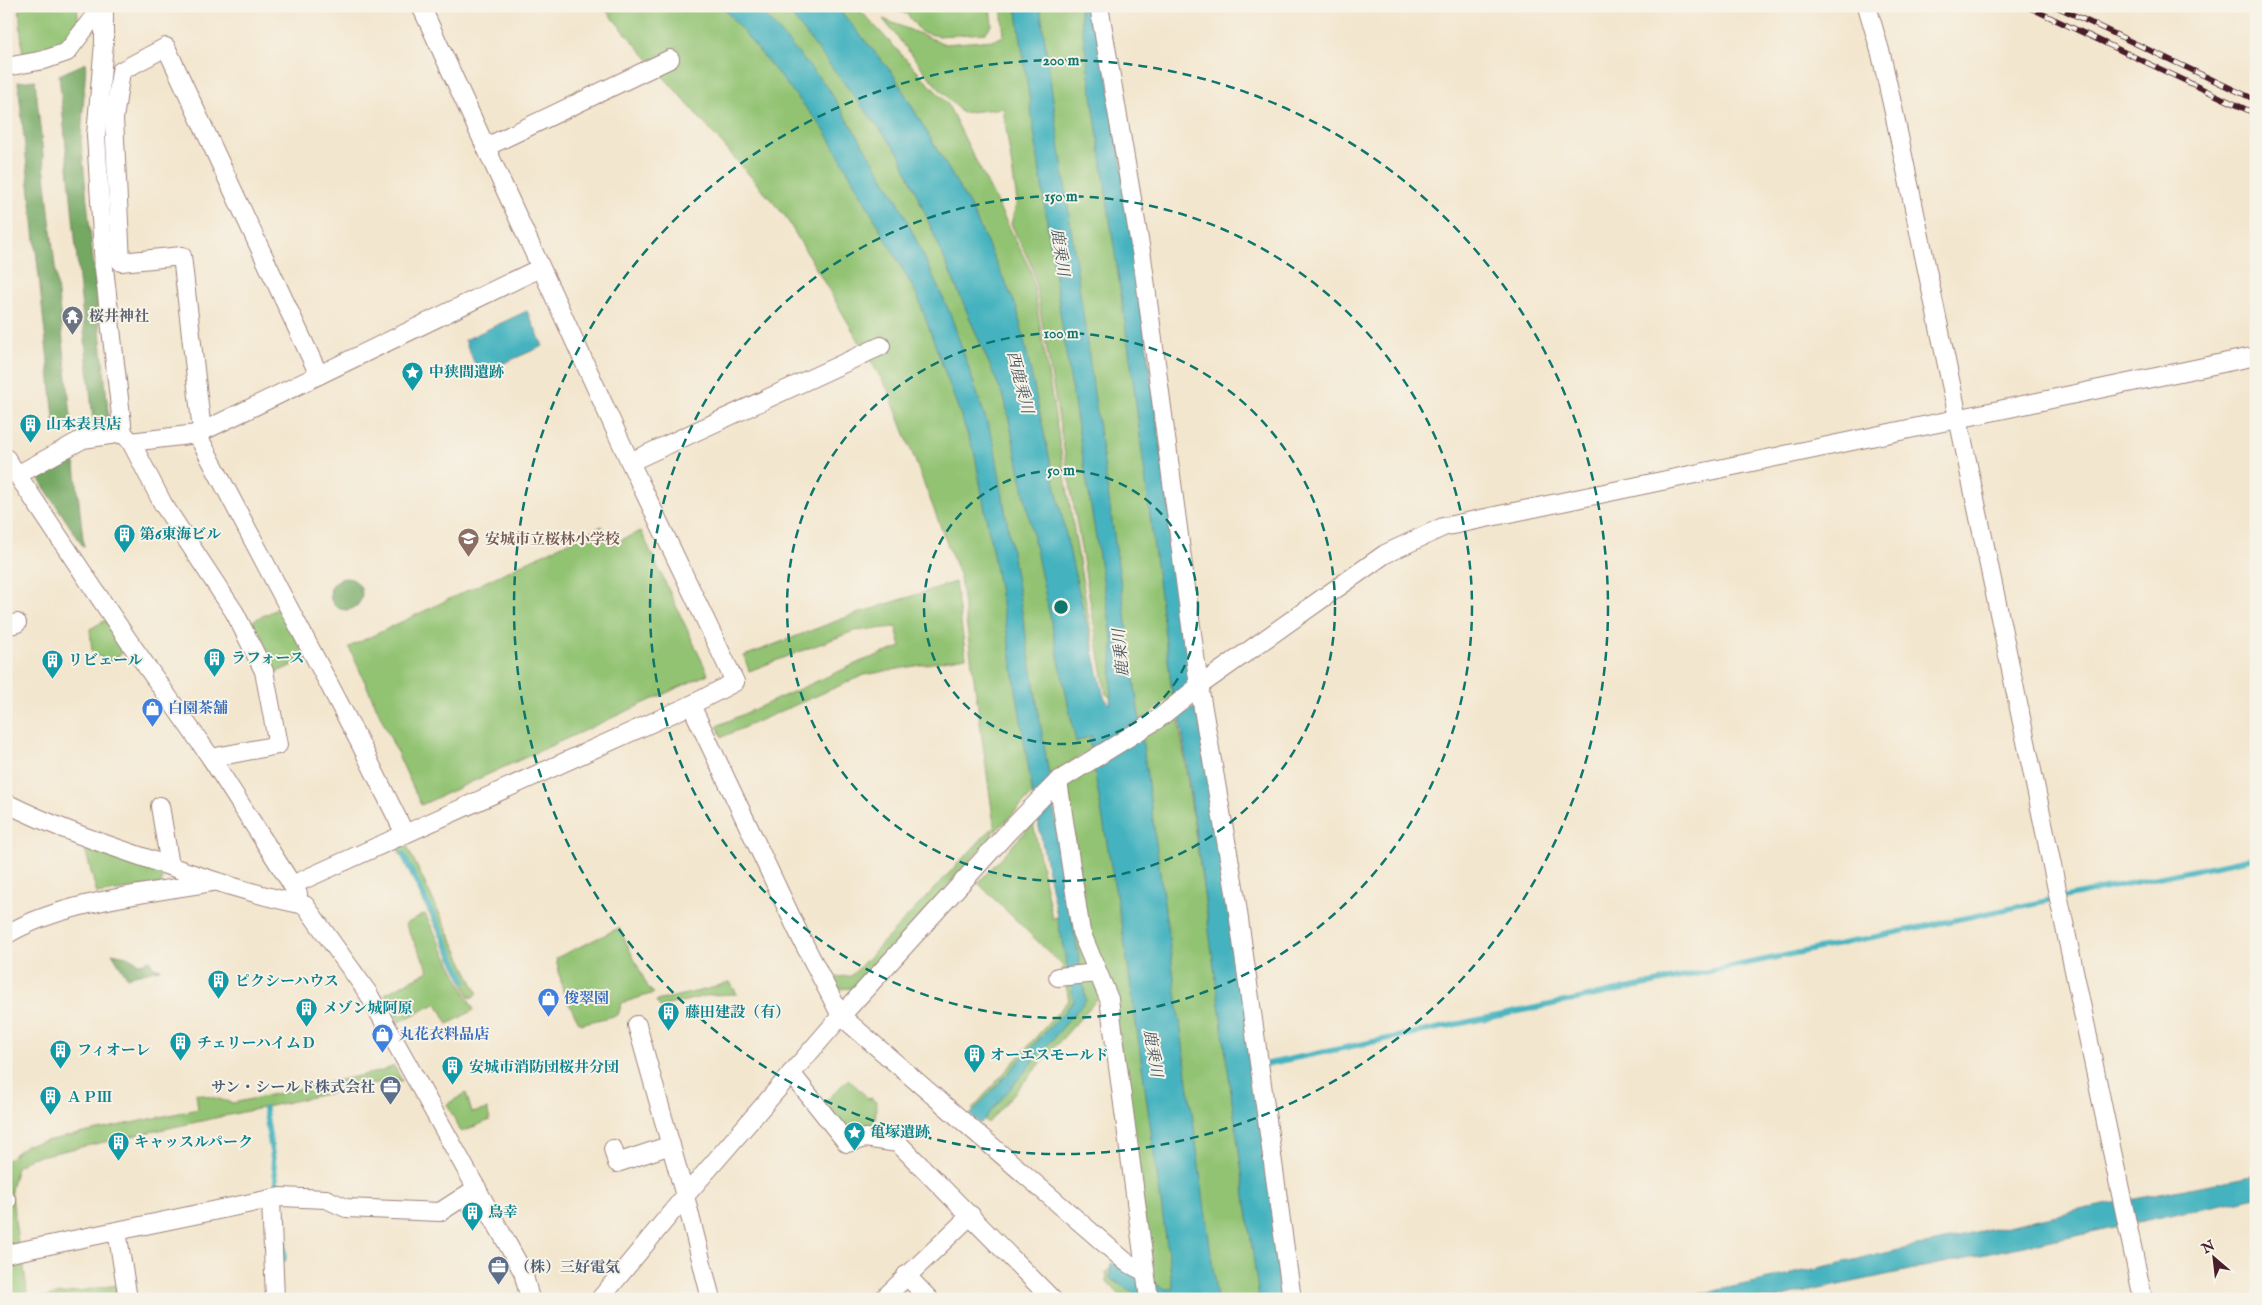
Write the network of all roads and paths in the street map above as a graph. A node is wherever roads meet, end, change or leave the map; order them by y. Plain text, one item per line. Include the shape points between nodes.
1 (103, 6) edge
2 (421, 6) edge
3 (1099, 6) edge
4 (1867, 6) edge
5 (670, 59) dead end
6 (6, 67) edge
7 (486, 147) junction
8 (540, 268) junction
9 (881, 346) dead end
10 (2256, 356) edge
11 (319, 375) junction
12 (1958, 418) junction
13 (199, 433) junction
14 (127, 438) junction
15 (6, 458) edge
16 (630, 462) junction
17 (17, 475) junction
18 (1199, 686) junction
19 (691, 705) junction
20 (211, 758) junction
21 (1053, 787) junction
22 (6, 802) edge
23 (160, 806) dead end
24 (405, 834) junction
25 (170, 866) junction
26 (289, 879) junction
27 (216, 882) junction
28 (305, 905) junction
29 (6, 935) edge
30 (841, 1016) junction
31 (637, 1025) dead end
32 (791, 1073) junction
33 (671, 1145) junction
34 (613, 1149) dead end
35 (477, 1188) junction
36 (685, 1196) junction
37 (271, 1199) junction
38 (971, 1215) junction
39 (117, 1231) junction
40 (6, 1254) edge
41 (906, 1275) junction
42 (1147, 1285) edge
43 (128, 1299) edge
44 (275, 1299) edge
45 (530, 1299) edge
46 (600, 1299) edge
47 (711, 1299) edge
48 (882, 1299) edge
49 (929, 1299) edge
50 (1052, 1299) edge
51 (1292, 1299) edge
52 (2143, 1299) edge

1 - 6 street via 67,52
1 - 14 street via 104,43 96,135 104,268
2 - 7 street
3 - 18 street via 1142,257
4 - 12 street via 1883,63
5 - 7 street
7 - 8 street
8 - 11 street
8 - 16 street
9 - 16 street
10 - 12 street
11 - 13 street
11 - 13 street via 166,47 121,71 114,119 121,262 182,256
12 - 18 street via 1442,527 1386,554
12 - 52 street
13 - 14 street
13 - 24 street
14 - 17 street via 83,439
14 - 20 street via 163,504 234,613 264,671 278,745
15 - 17 street
16 - 19 street via 735,682
17 - 20 street
18 - 21 street via 1145,727
18 - 51 street via 1236,898
19 - 24 street
19 - 30 street
20 - 26 street
21 - 30 street
21 - 42 street via 1081,932 1076,975 1109,999
22 - 25 street via 68,832
23 - 25 street
24 - 26 street
25 - 27 street
26 - 28 street
27 - 28 street
27 - 29 street via 93,903 23,924
28 - 35 street via 368,993
30 - 32 street
30 - 42 street via 1126,1262
31 - 33 street
32 - 36 street
32 - 38 street via 847,1143 865,1138 898,1143
33 - 34 street via 617,1163
33 - 36 street
35 - 37 street via 440,1212 346,1208 326,1199
35 - 45 street via 523,1272
36 - 46 street
36 - 47 street
37 - 39 street
37 - 44 street
38 - 41 street
38 - 50 street
39 - 40 street
39 - 43 street
41 - 48 street
41 - 49 street

